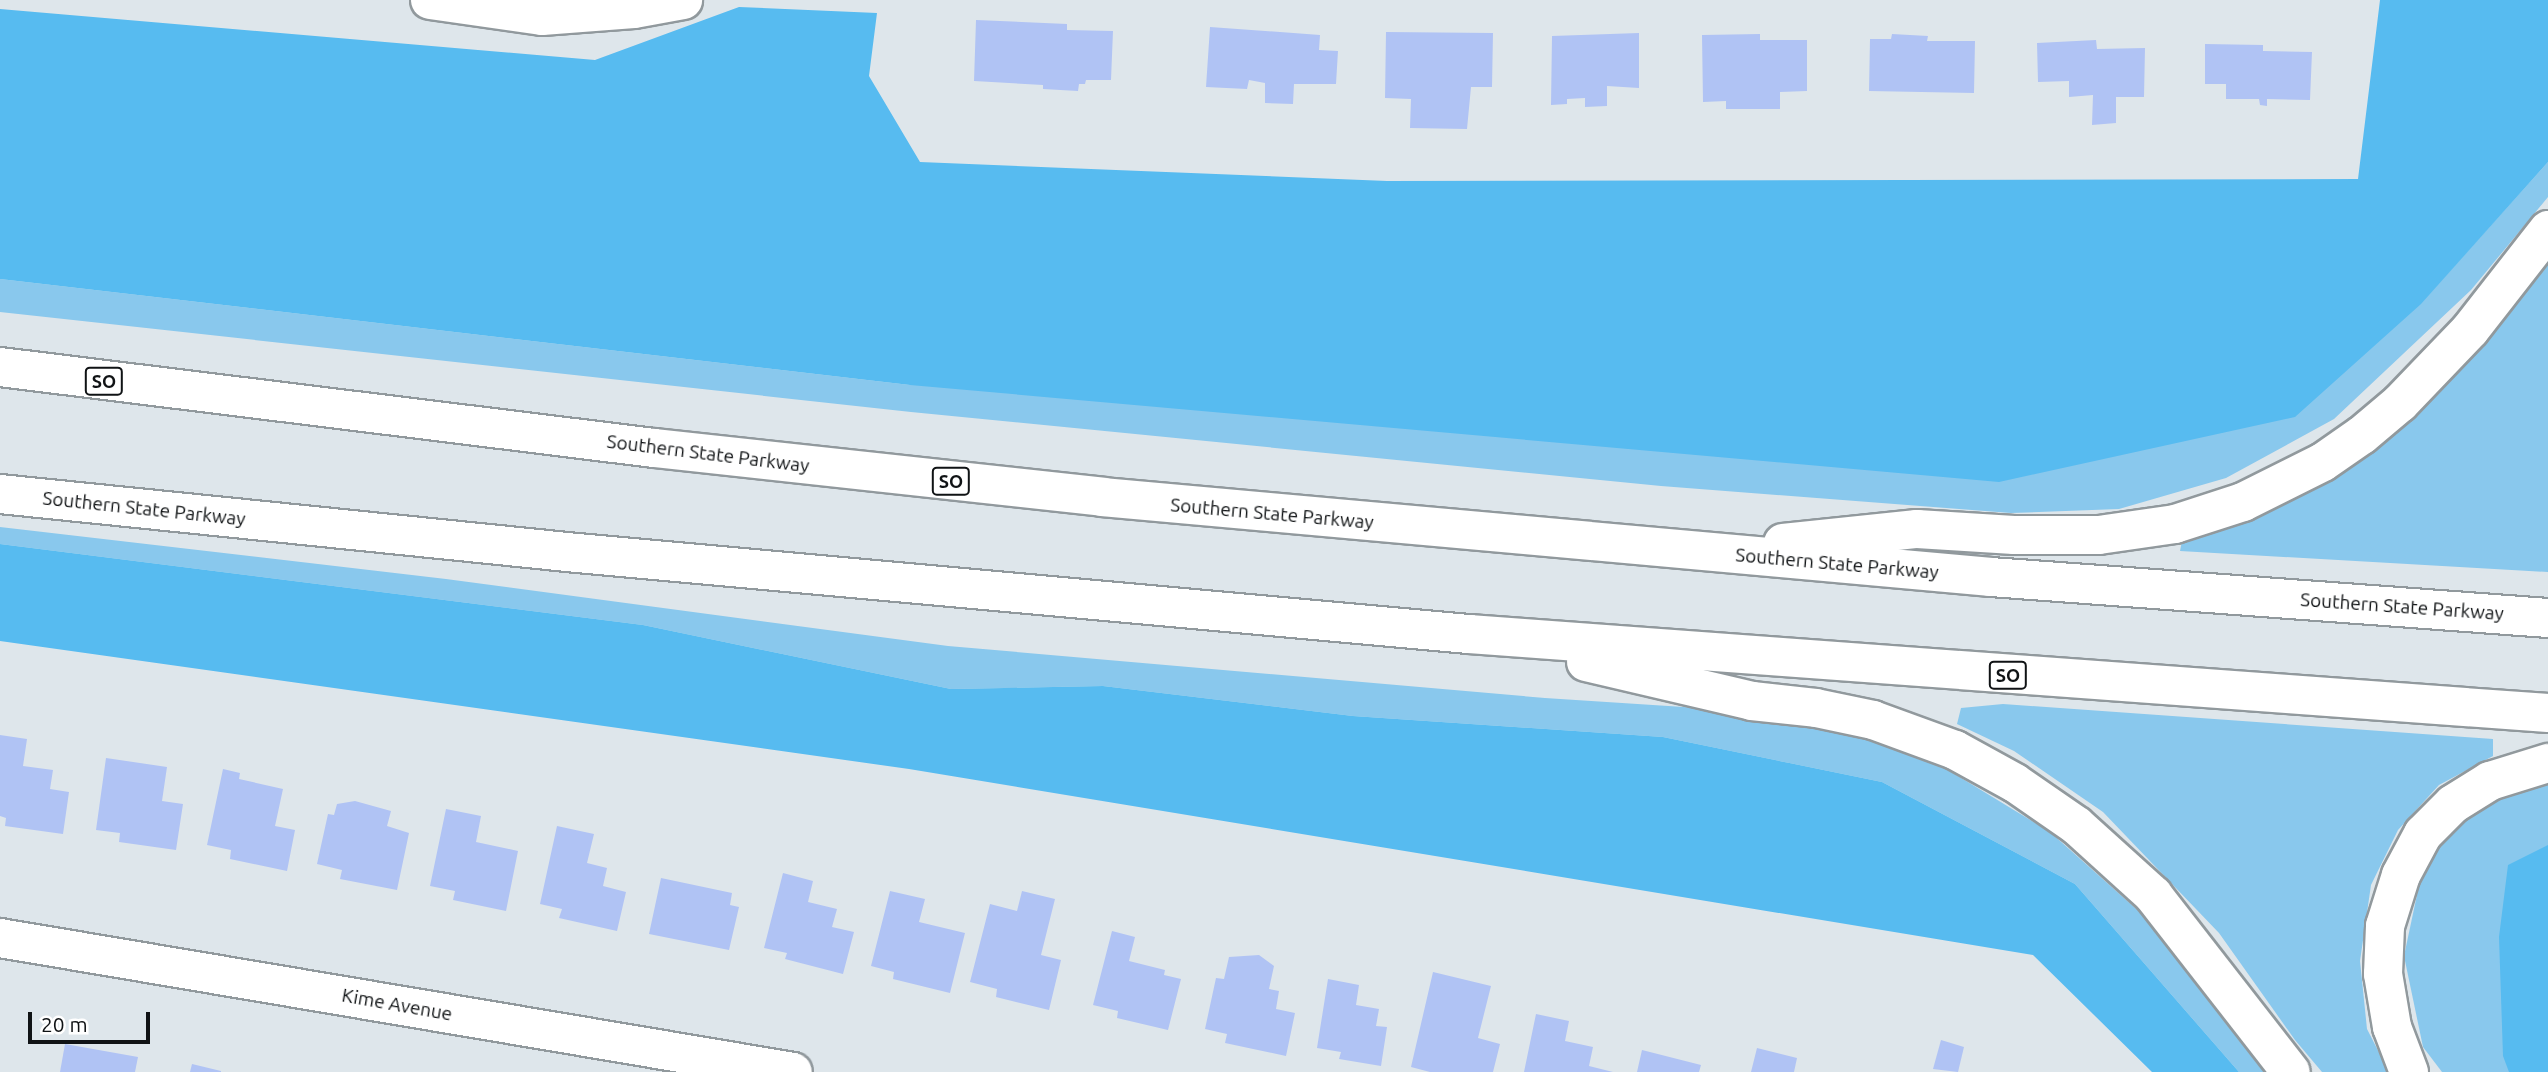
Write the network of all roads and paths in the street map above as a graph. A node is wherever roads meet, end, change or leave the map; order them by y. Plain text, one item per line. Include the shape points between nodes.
1 (430, 0) edge
2 (682, 0) edge
3 (2548, 230) edge
4 (0, 367) edge
5 (0, 494) edge
6 (1696, 552) junction
7 (2548, 618) edge
8 (1469, 634) junction
9 (2548, 713) edge
10 (2548, 763) edge
11 (0, 938) edge
12 (793, 1072) edge
13 (2291, 1072) edge
14 (2409, 1072) edge

1 - 2 main road via 542,16
3 - 6 main road via 2470,330 2400,403 2323,462 2243,502 2175,524 2099,535 1917,529
4 - 6 main road, Southern State Parkway / SO via 790,464
5 - 8 main road, Southern State Parkway / SO via 577,553
6 - 7 main road, Southern State Parkway / SO
8 - 9 main road, Southern State Parkway / SO
8 - 13 main road via 1752,701 1844,713 1955,750 2048,805 2127,870 2179,925
10 - 14 main road via 2490,781 2453,804 2423,834 2401,875 2385,926 2383,974 2392,1027
11 - 12 main road, Kime Avenue

